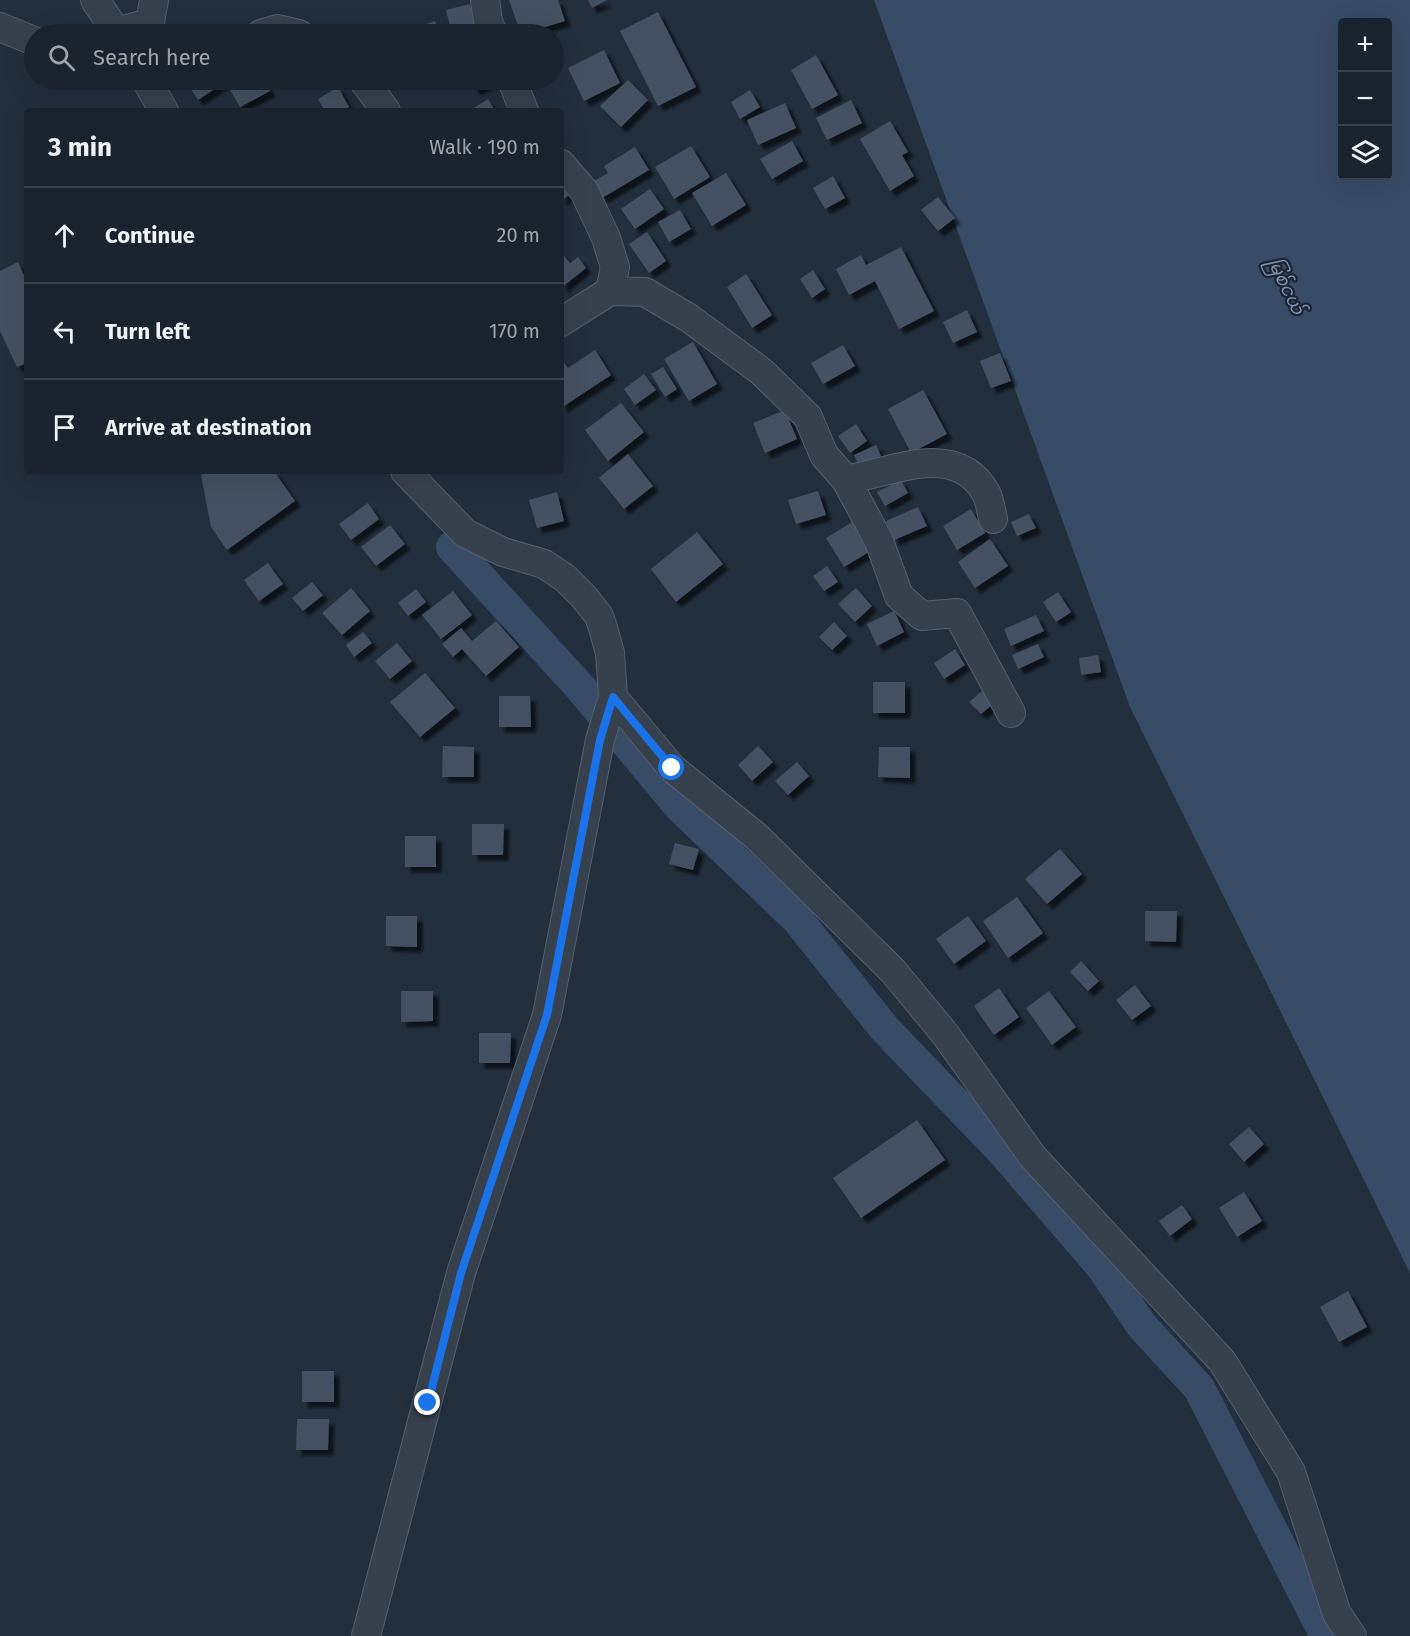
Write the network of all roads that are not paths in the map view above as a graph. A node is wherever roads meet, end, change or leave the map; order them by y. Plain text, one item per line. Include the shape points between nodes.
1 (96, 0) edge
2 (154, 0) edge
3 (485, 0) edge
4 (109, 24) edge
5 (147, 24) edge
6 (489, 24) edge
7 (0, 27) edge
8 (24, 37) edge
9 (370, 90) edge
10 (516, 90) edge
11 (384, 108) edge
12 (523, 108) edge
13 (564, 167) edge
14 (610, 291) junction
15 (564, 320) edge
16 (408, 474) edge
17 (846, 480) junction
18 (993, 519) dead end
19 (613, 697) junction
20 (1011, 713) dead end
21 (366, 1636) edge
22 (1352, 1636) edge

1 - 4 street
2 - 5 street
3 - 6 street
7 - 8 street
9 - 11 street
10 - 12 street
13 - 14 street via 584,190 606,238 615,267
14 - 15 street
14 - 17 street via 645,292 689,318 762,372 808,417 824,456
16 - 19 street via 465,533 503,552 544,564 584,597 603,628 610,653
17 - 18 street via 930,461 963,466 986,492
17 - 20 street via 879,541 899,596 922,616 957,613
19 - 21 street via 600,740 547,1015 461,1273
19 - 22 street via 672,768 757,837 893,971 945,1034 1033,1157 1222,1361 1291,1472 1337,1614

